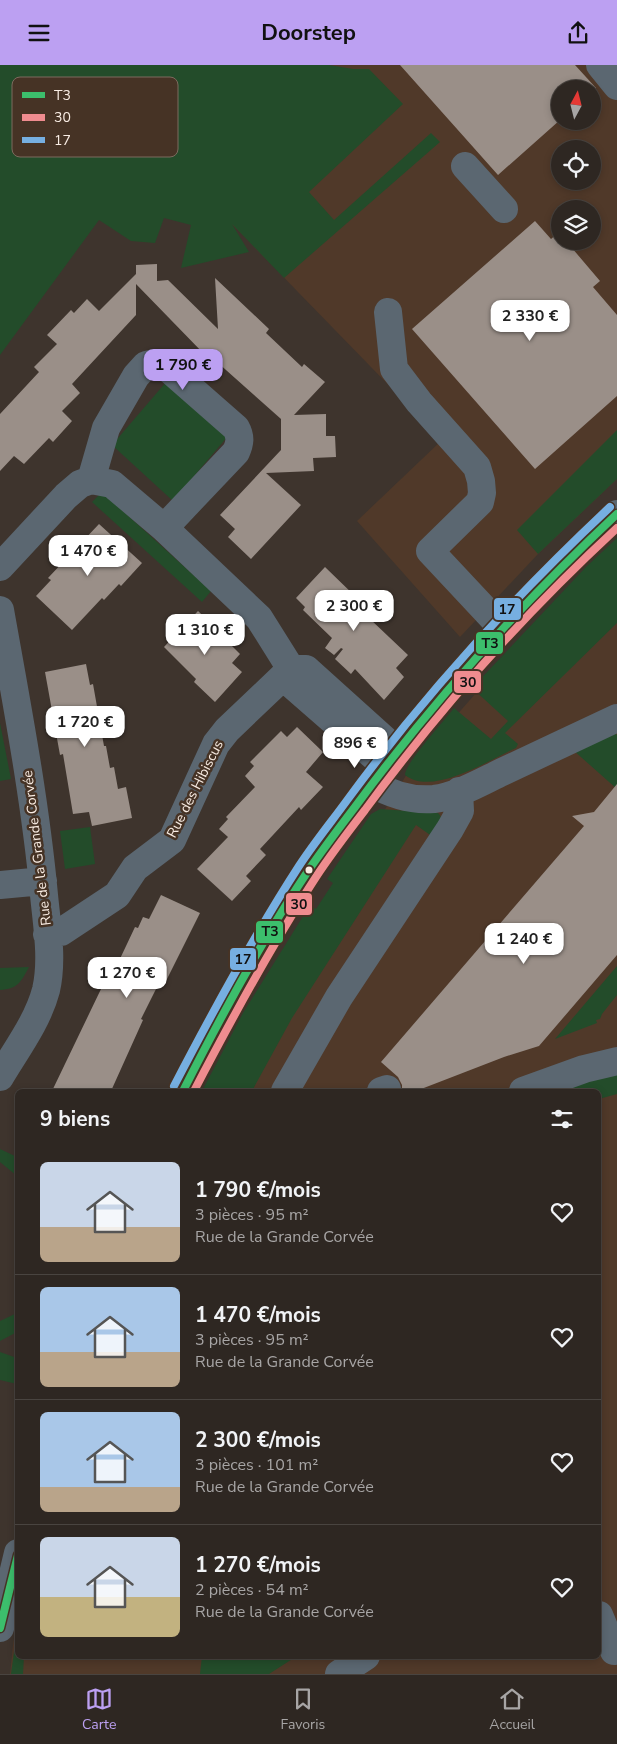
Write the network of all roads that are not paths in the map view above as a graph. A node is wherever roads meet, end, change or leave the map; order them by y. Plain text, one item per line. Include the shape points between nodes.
1 (600, 65) edge
2 (617, 86) edge
3 (466, 166) dead end
4 (504, 209) dead end
5 (388, 312) dead end
6 (91, 481) junction
7 (617, 514) edge
8 (164, 527) junction
9 (0, 567) edge
10 (0, 610) edge
11 (502, 628) junction
12 (291, 669) junction
13 (617, 717) edge
14 (384, 767) junction
15 (459, 791) junction
16 (42, 881) junction
17 (0, 885) edge
18 (47, 934) junction
19 (617, 1061) edge
20 (0, 1077) edge
21 (184, 1089) edge
22 (286, 1089) edge
23 (529, 1089) edge
24 (15, 1566) edge
25 (601, 1620) edge
26 (0, 1628) edge
27 (614, 1651) dead end
28 (362, 1659) edge
29 (339, 1674) edge

1 - 2 street
3 - 4 street
5 - 11 street via 394,369 476,467 481,481 480,502 430,551
6 - 8 street via 112,483
6 - 8 street via 106,428 136,376 146,365 163,364 240,435 236,452
6 - 9 street via 80,484 66,496
7 - 11 street
8 - 12 street via 259,618
10 - 16 street, Rue de la Grande Corvée via 23,739
11 - 14 street
12 - 14 street via 306,669
12 - 18 street, Rue des Hibiscus via 216,743 172,840 135,868 117,895 61,931
13 - 15 street
14 - 15 street via 384,790 434,799
14 - 21 street via 309,870 210,1038
15 - 22 street via 460,811 450,829 339,997
16 - 17 street
16 - 18 street, Rue de la Grande Corvée
18 - 20 street, Rue de la Grande Corvée via 49,968 40,1009
19 - 23 street
24 - 26 street
25 - 27 street
28 - 29 street

